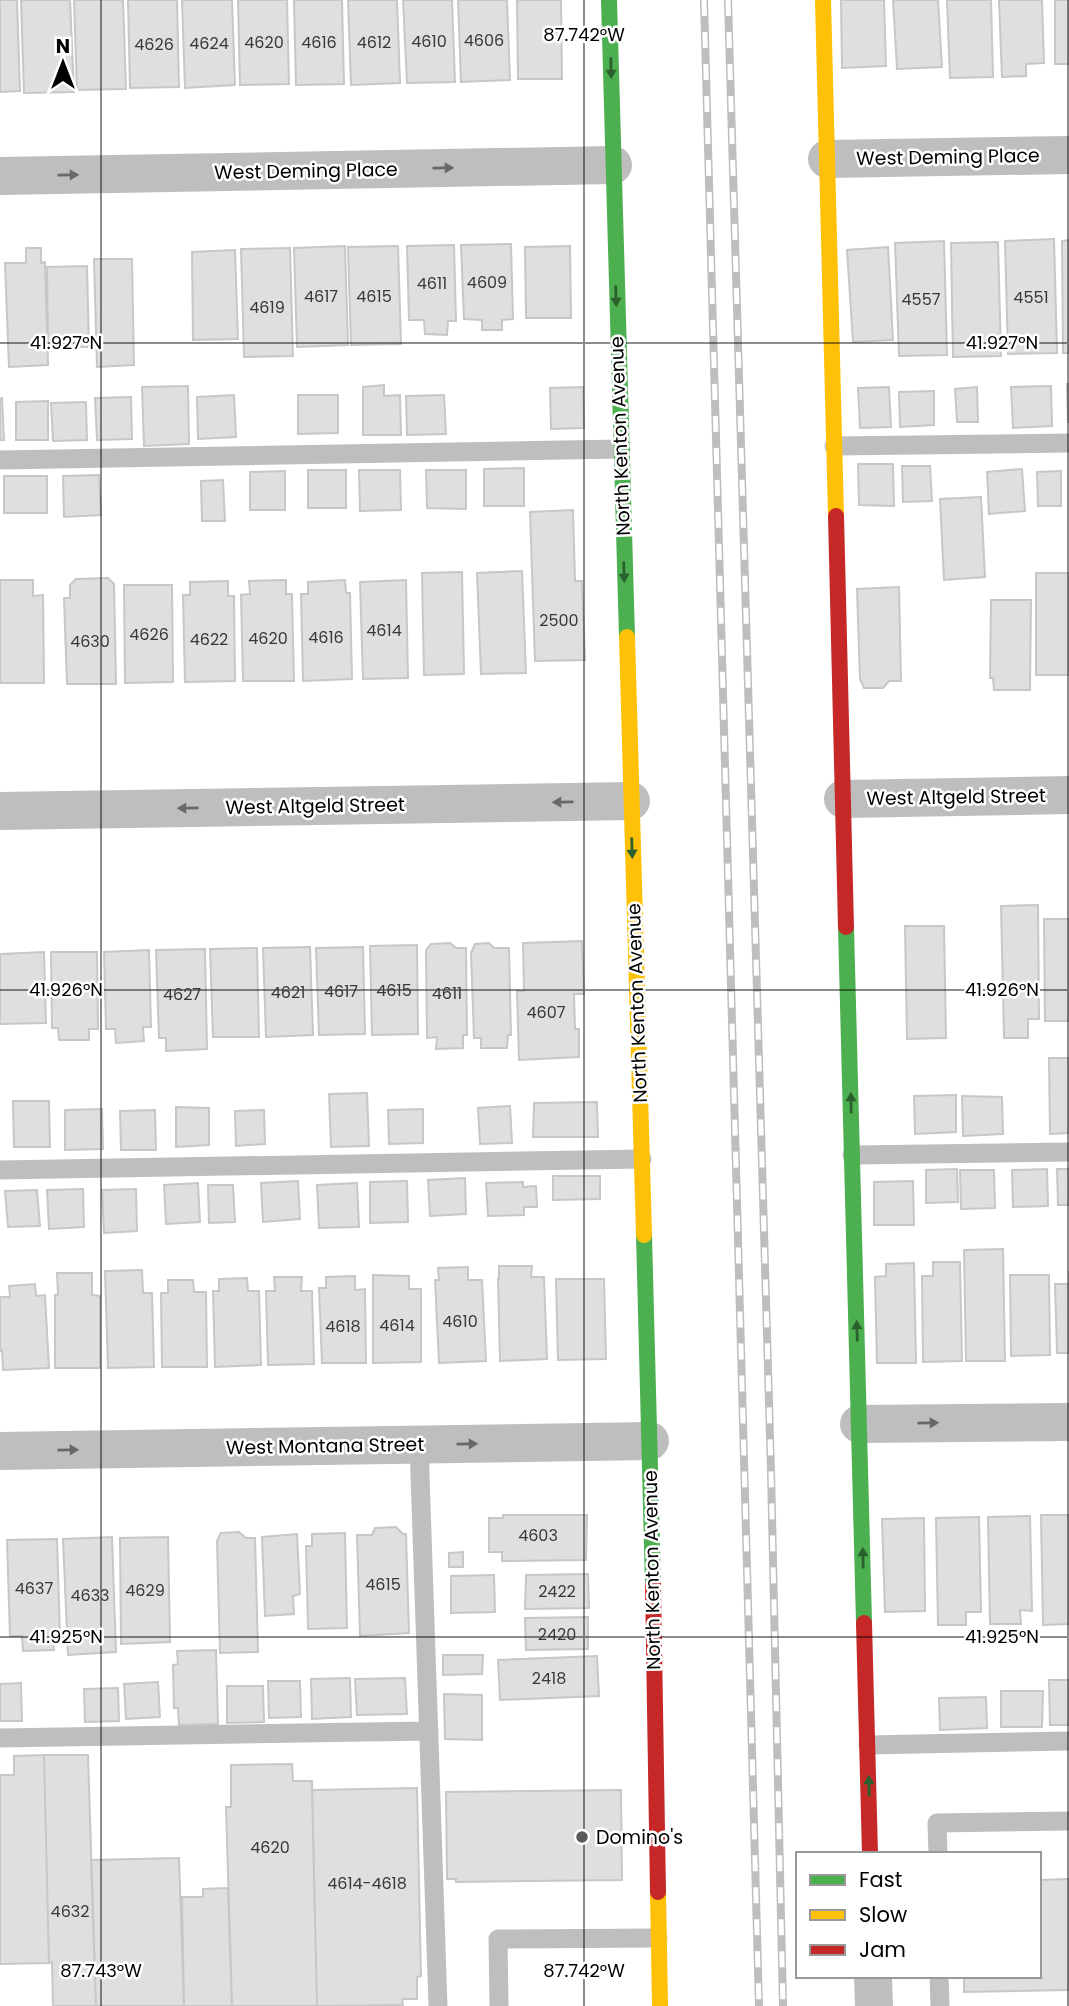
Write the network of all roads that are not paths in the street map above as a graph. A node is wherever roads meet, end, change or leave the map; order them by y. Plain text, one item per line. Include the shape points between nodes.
1 (609, 0) edge
2 (823, 0) edge
3 (1069, 155) edge
4 (827, 159) junction
5 (613, 165) junction
6 (0, 176) edge
7 (1069, 443) edge
8 (834, 446) junction
9 (621, 449) junction
10 (0, 460) edge
11 (1069, 795) edge
12 (844, 799) junction
13 (631, 801) junction
14 (0, 811) edge
15 (1069, 1152) edge
16 (852, 1155) junction
17 (642, 1160) junction
18 (0, 1170) edge
19 (1069, 1422) edge
20 (859, 1424) junction
21 (650, 1441) junction
22 (419, 1445) junction
23 (0, 1451) edge
24 (429, 1731) junction
25 (0, 1738) edge
26 (1069, 1741) edge
27 (868, 1745) junction
28 (1069, 1821) edge
29 (870, 1852) edge
30 (938, 1852) edge
31 (658, 1938) junction
32 (873, 1978) edge
33 (939, 1978) edge
34 (438, 2006) edge
35 (499, 2006) edge
36 (660, 2006) edge
37 (874, 2006) edge
38 (940, 2006) edge

1 -> 5 street, North Kenton Avenue
2 - 4 street
3 - 4 street, West Deming Place
4 - 8 street
6 -> 5 street, West Deming Place
5 -> 9 street, North Kenton Avenue
7 - 8 lane
8 - 12 street
9 - 10 lane
9 -> 13 street, North Kenton Avenue
11 - 12 street, West Altgeld Street
16 -> 12 street
13 -> 14 street, West Altgeld Street
13 -> 17 street, North Kenton Avenue
15 - 16 lane
20 -> 16 street
17 - 18 lane
17 - 21 street, North Kenton Avenue
20 -> 19 street
27 -> 20 street
22 -> 21 street, West Montana Street
21 - 31 street, North Kenton Avenue
23 -> 22 street, West Montana Street
22 - 24 lane
24 - 25 lane
24 - 34 lane
26 - 27 lane
29 -> 27 street
28 - 30 lane via 937,1823
31 - 35 lane via 498,1939
31 - 36 street, North Kenton Avenue
32 - 37 street
33 - 38 lane

